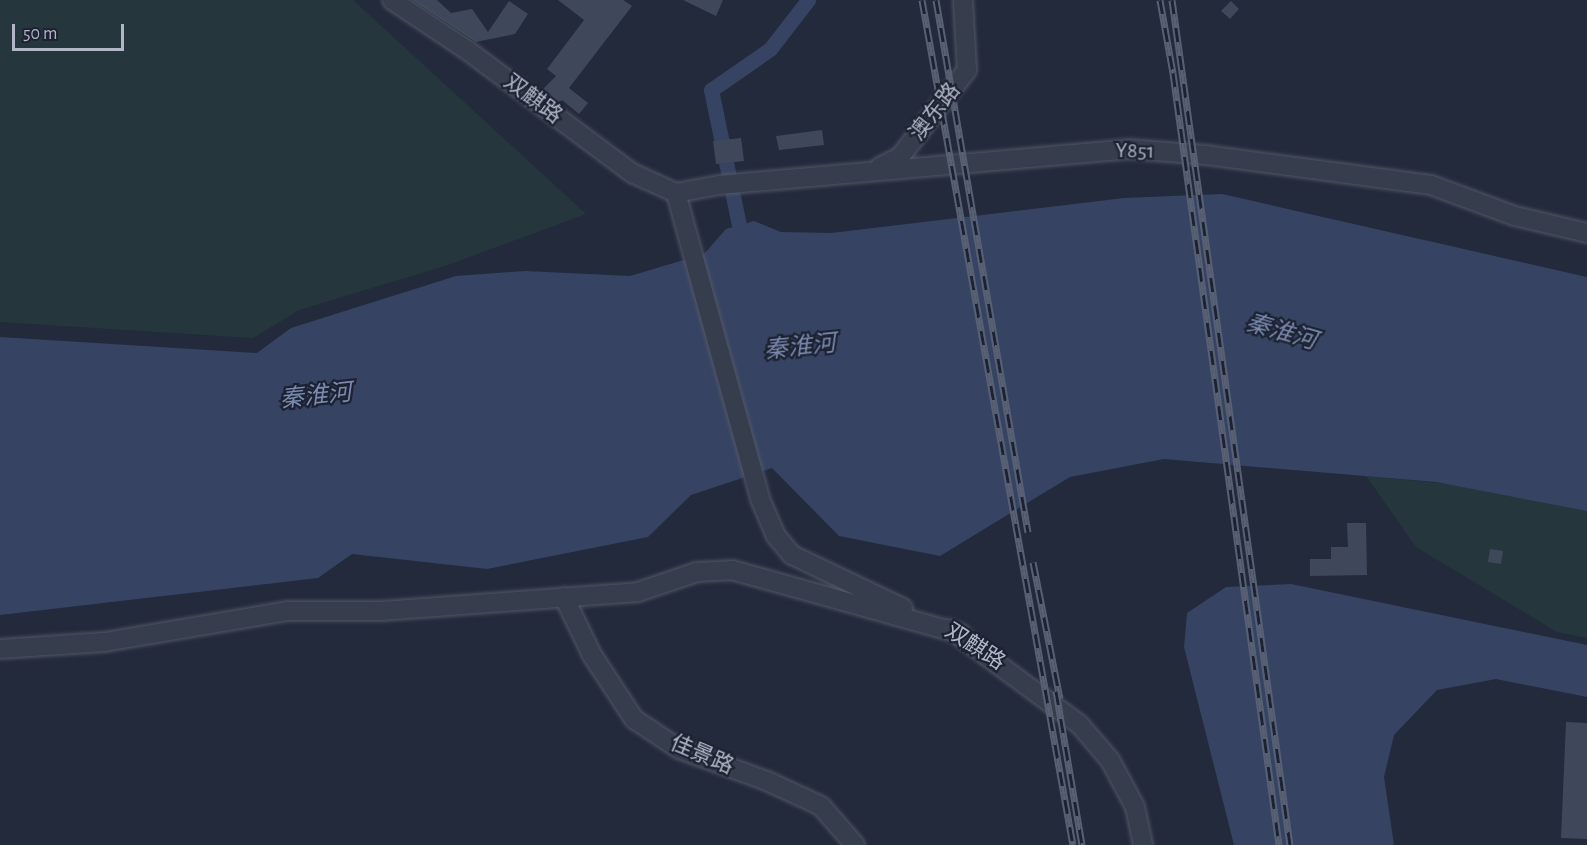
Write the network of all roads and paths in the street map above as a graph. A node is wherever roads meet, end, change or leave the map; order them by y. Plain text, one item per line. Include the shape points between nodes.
1 (392, 0) edge
2 (963, 0) edge
3 (873, 171) junction
4 (676, 193) junction
5 (1587, 233) edge
6 (564, 597) junction
7 (961, 634) junction
8 (0, 649) edge
9 (855, 845) edge
10 (1143, 845) edge

1 - 4 street, 双麒路 via 467,50 632,173
2 - 3 street, 澳东路 via 967,70 900,157
3 - 4 street, Y851 via 719,185
3 - 5 street, Y851 via 1128,149 1206,155 1431,184 1515,216
4 - 7 street, 双麒路 via 760,499 776,536 792,555
6 - 7 street via 638,592 697,572 732,570
6 - 8 street via 381,611 288,611 105,642
6 - 9 street, 佳景路 via 592,656 634,719 679,749 767,781 821,806
7 - 10 street, 双麒路 via 1079,724 1102,751 1135,807

